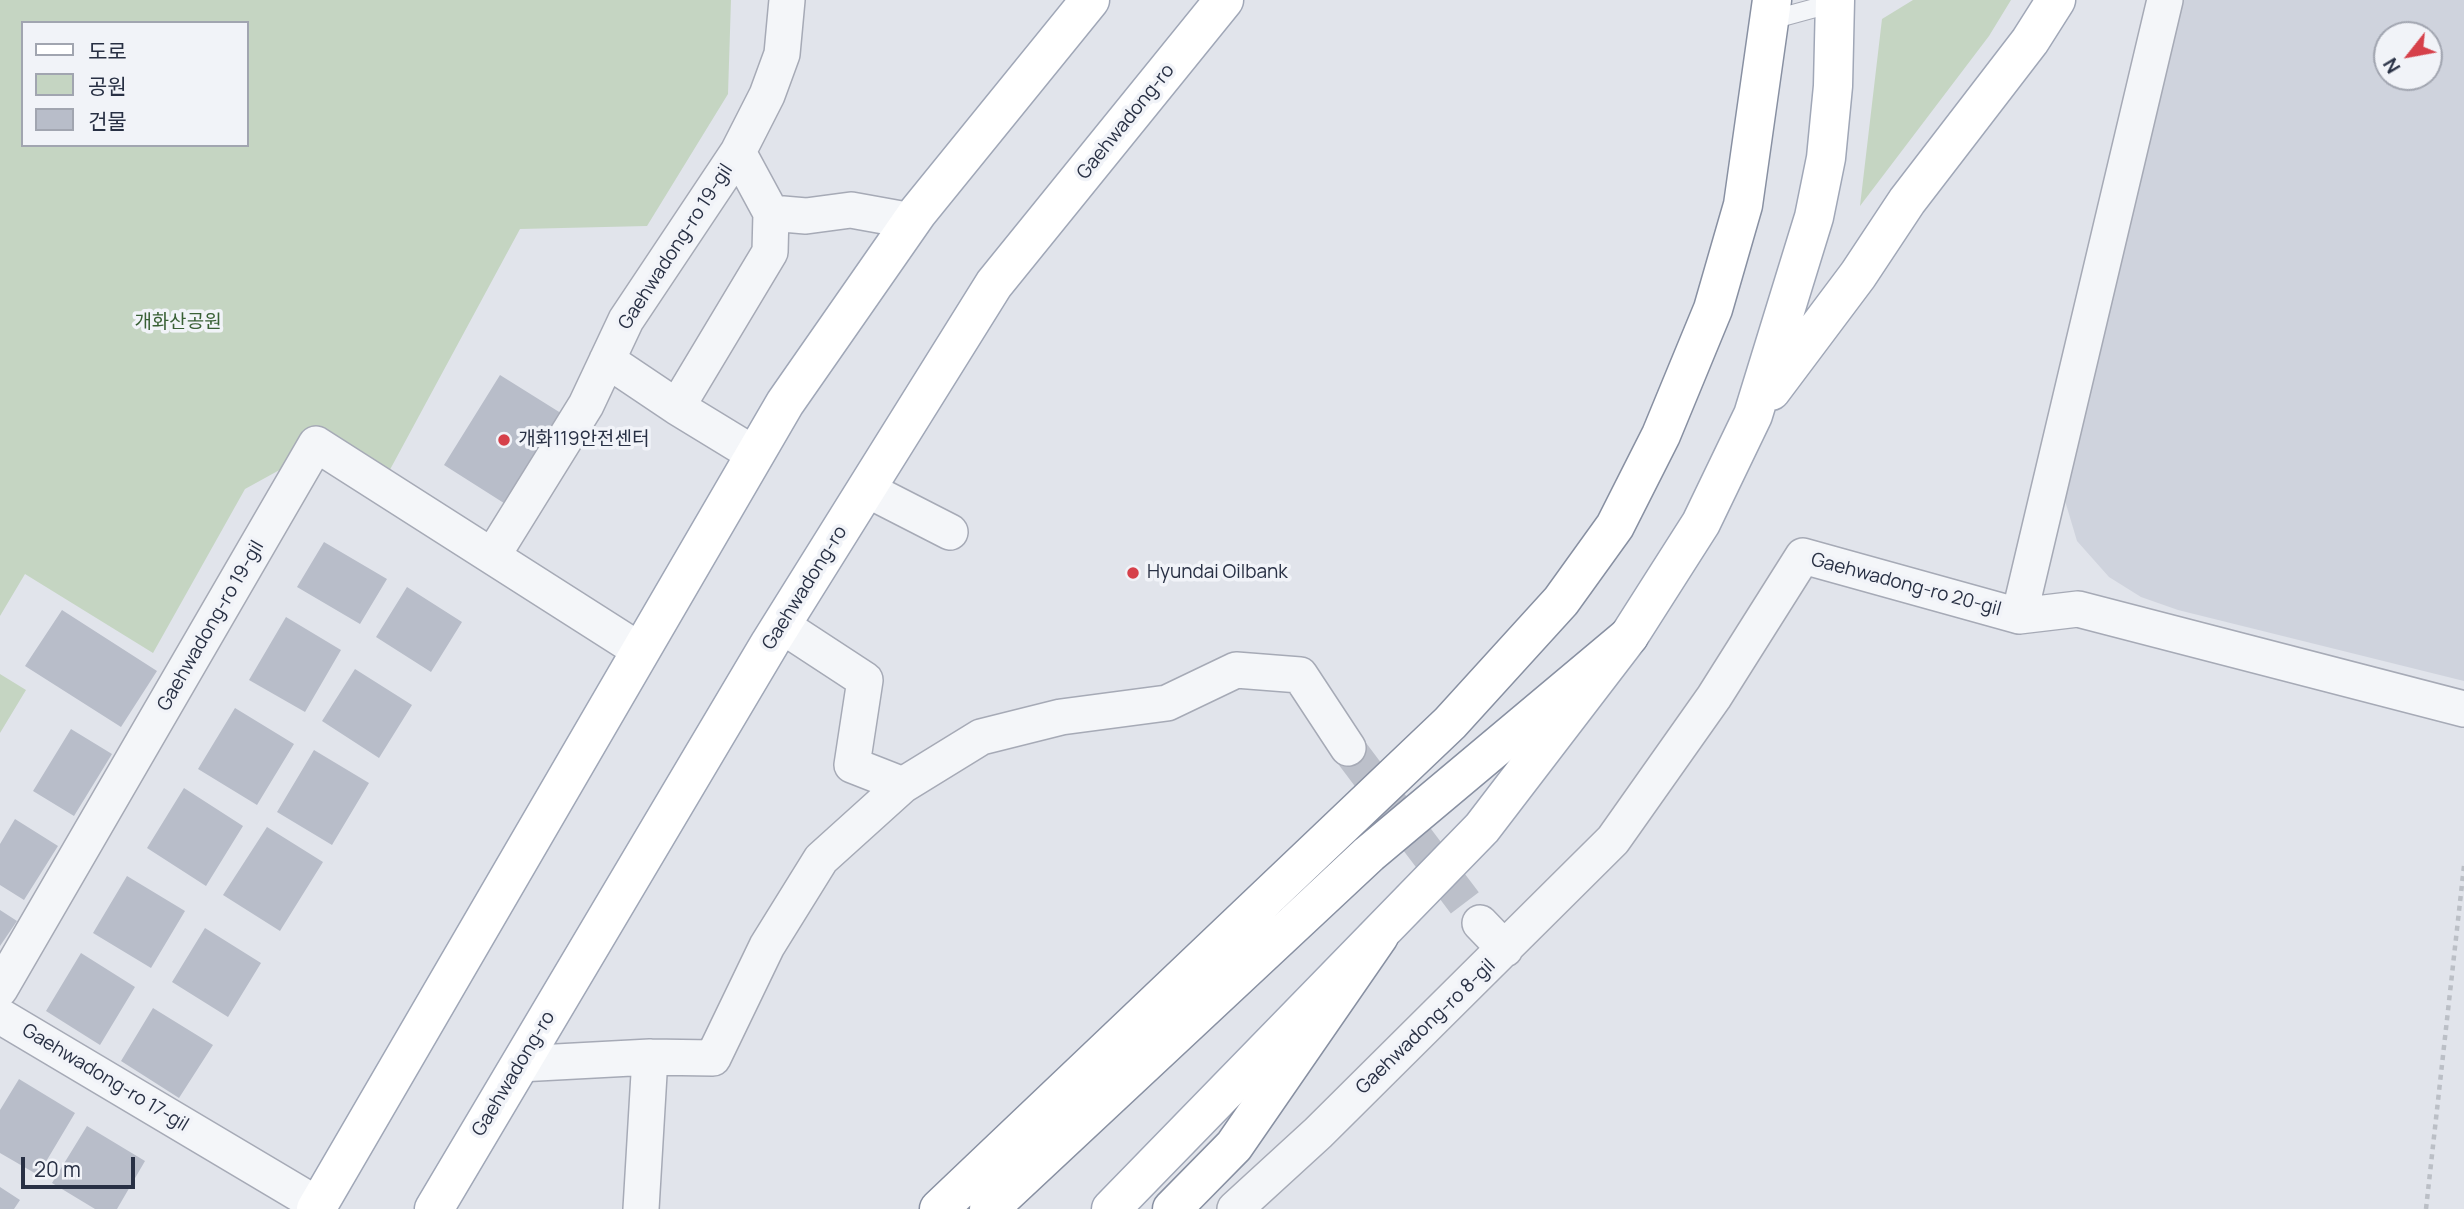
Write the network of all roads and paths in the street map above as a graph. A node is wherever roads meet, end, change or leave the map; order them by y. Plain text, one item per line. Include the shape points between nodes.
1 (787, 0) edge
2 (1090, 0) edge
3 (1224, 0) edge
4 (2056, 0) edge
5 (2165, 0) edge
6 (1837, 1) edge
7 (1770, 7) edge
8 (738, 152) junction
9 (771, 213) junction
10 (912, 221) junction
11 (607, 360) junction
12 (677, 407) junction
13 (1754, 415) junction
14 (754, 454) junction
15 (866, 489) junction
16 (950, 533) dead end
17 (493, 555) junction
18 (2018, 616) junction
19 (781, 625) junction
20 (1629, 636) junction
21 (639, 650) junction
22 (2464, 709) edge
23 (1348, 748) tunnel mouth
24 (903, 785) junction
25 (1613, 840) joint
26 (2464, 866) edge
27 (1480, 923) tunnel mouth
28 (1379, 936) junction
29 (1505, 949) junction
30 (0, 989) edge
31 (0, 1016) edge
32 (650, 1057) junction
33 (519, 1065) junction
34 (317, 1207) edge
35 (434, 1209) edge
36 (641, 1209) edge
37 (939, 1209) edge
38 (989, 1209) edge
39 (1111, 1209) edge
40 (1172, 1209) edge
41 (1235, 1209) edge
42 (2426, 1209) edge

1 - 8 street, Gaehwadong-ro 19-gil via 782,54
2 - 10 main road
3 - 15 main road, Gaehwadong-ro via 994,284
4 - 13 main road
5 - 18 street
6 - 7 lane
6 - 13 main road via 1824,170
7 - 37 main road via 1743,205 1713,309 1661,435 1615,526 1561,601 1450,723
8 - 9 street
8 - 11 street, Gaehwadong-ro 19-gil via 626,320
9 - 10 street via 806,216 851,210
9 - 12 street via 771,252
10 - 14 main road
11 - 12 street
11 - 17 street, Gaehwadong-ro 19-gil via 586,405
12 - 14 street
13 - 20 main road via 1701,523
14 - 21 main road
15 - 16 street
15 - 19 main road, Gaehwadong-ro
17 - 21 street, Gaehwadong-ro 19-gil
17 - 30 street, Gaehwadong-ro 19-gil via 316,444
18 - 22 street, Gaehwadong-ro 20-gil via 2078,610
18 - 25 street, Gaehwadong-ro 20-gil via 1803,556 1714,697
19 - 24 street via 865,680 852,765
19 - 33 main road, Gaehwadong-ro
20 - 28 main road via 1482,828
20 - 38 main road via 1369,854
21 - 34 main road
23 - 24 street via 1300,675 1236,670 1167,703 1061,716 981,737
24 - 32 street via 821,859 767,946 713,1058
25 - 29 street, Gaehwadong-ro 8-gil
26 - 42 path
27 - 29 street
28 - 39 main road
28 - 40 main road via 1234,1146
29 - 41 street, Gaehwadong-ro 8-gil
31 - 34 street, Gaehwadong-ro 17-gil
32 - 33 street
32 - 36 street
33 - 35 main road, Gaehwadong-ro

